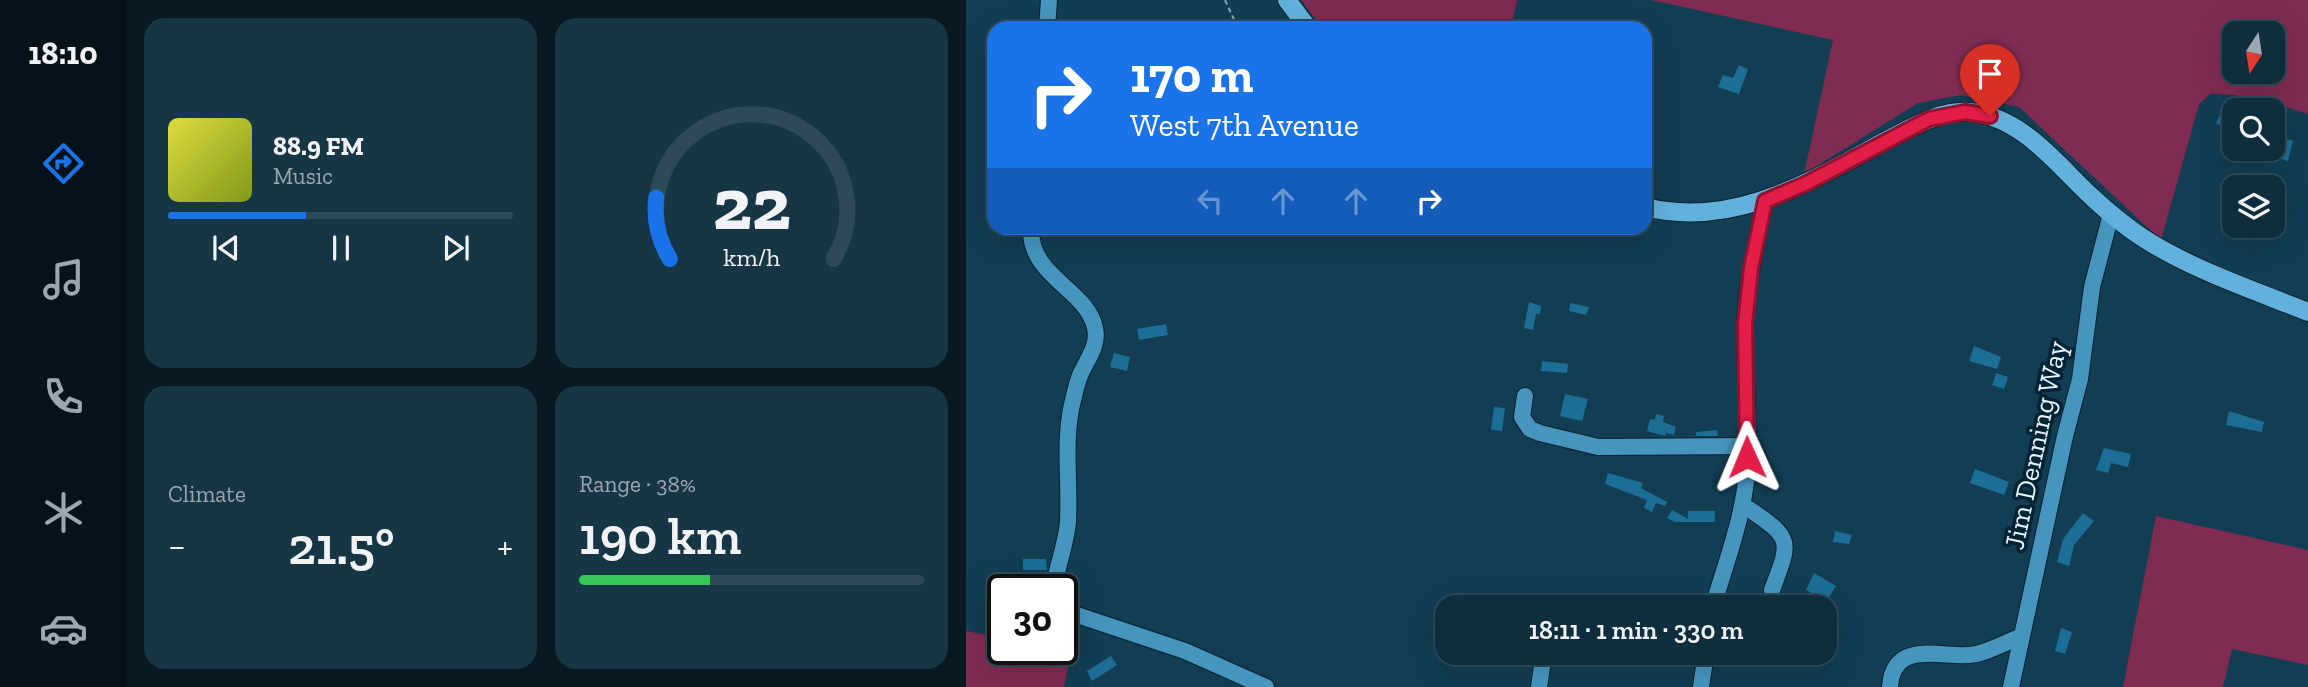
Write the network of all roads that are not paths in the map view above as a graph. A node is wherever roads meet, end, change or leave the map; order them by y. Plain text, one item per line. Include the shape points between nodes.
1 (1049, 0) edge
2 (1287, 0) edge
3 (1048, 21) edge
4 (1303, 21) edge
5 (1765, 201) junction
6 (1652, 208) edge
7 (2110, 214) junction
8 (1031, 235) edge
9 (2308, 312) edge
10 (1525, 396) dead end
11 (1747, 446) junction
12 (1741, 511) junction
13 (1057, 574) edge
14 (1772, 590) dead end
15 (1717, 595) edge
16 (1078, 615) edge
17 (2020, 637) junction
18 (1542, 665) edge
19 (1704, 665) edge
20 (1266, 687) edge
21 (1539, 687) edge
22 (1700, 687) edge
23 (1890, 687) edge
24 (2011, 687) edge

1 - 3 street
2 - 4 main road
5 - 6 main road via 1693,212
5 - 7 main road via 1929,119 1965,112 1990,116 2026,135
5 - 11 street via 1745,324
7 - 9 main road via 2183,260
7 - 17 street, Jim Denning Way via 2092,287 2080,379
8 - 13 street via 1044,267 1093,320 1097,340 1071,410 1067,534
10 - 11 street via 1522,417 1530,429 1560,439 1598,447
11 - 12 street
12 - 14 street via 1749,509 1780,532 1784,541 1786,549
12 - 15 street
16 - 20 street via 1174,647
17 - 23 street via 1969,655 1912,654 1894,670
17 - 24 street, Jim Denning Way
18 - 21 street
19 - 22 street

